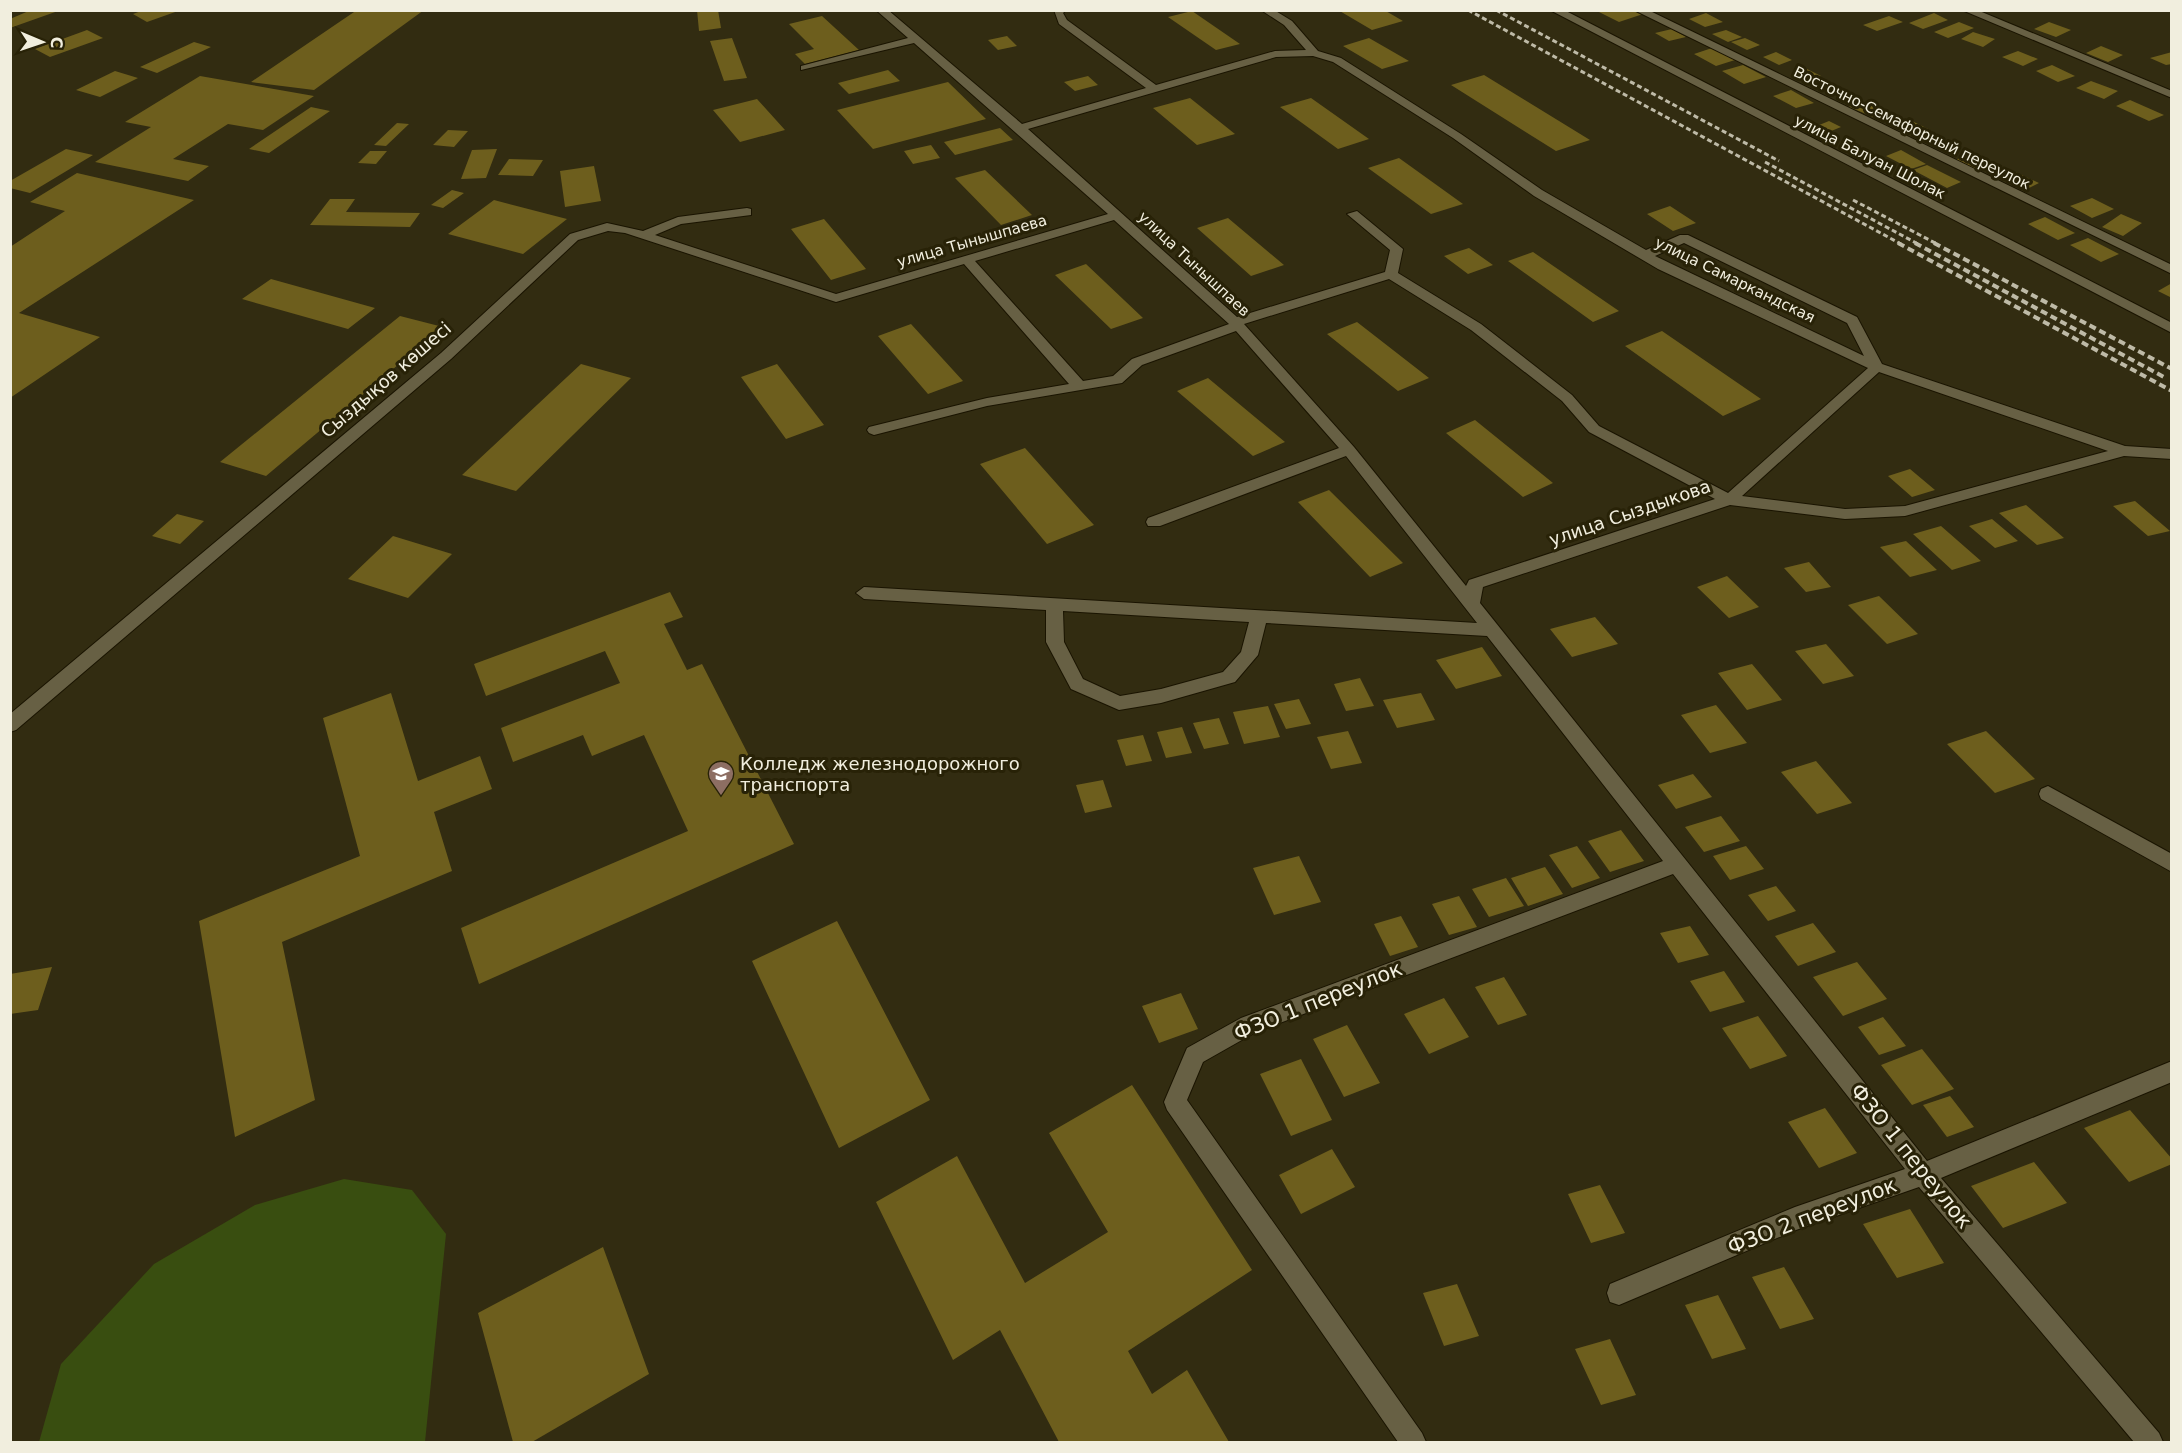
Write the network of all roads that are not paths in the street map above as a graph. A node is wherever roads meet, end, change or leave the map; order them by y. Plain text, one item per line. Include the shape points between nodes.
1 (881, 10) edge
2 (1061, 10) edge
3 (1266, 10) edge
4 (1555, 10) edge
5 (1639, 10) edge
6 (1966, 10) edge
7 (914, 40) junction
8 (1314, 53) junction
9 (805, 68) dead end
10 (1155, 89) junction
11 (2172, 95) edge
12 (1020, 128) junction
13 (747, 212) dead end
14 (1353, 214) dead end
15 (1117, 216) junction
16 (646, 234) junction
17 (1646, 255) junction
18 (967, 260) junction
19 (2172, 270) edge
20 (1391, 274) junction
21 (836, 298) joint
22 (1236, 324) junction
23 (2172, 329) edge
24 (1877, 368) junction
25 (1080, 387) junction
26 (874, 430) dead end
27 (1349, 450) junction
28 (2124, 451) junction
29 (2172, 454) edge
30 (1730, 500) junction
31 (1154, 522) dead end
32 (864, 593) dead end
33 (1472, 603) junction
34 (1054, 604) junction
35 (1259, 617) junction
36 (1494, 630) junction
37 (10, 724) edge
38 (2048, 794) dead end
39 (1679, 863) junction
40 (2171, 863) edge
41 (2172, 1071) edge
42 (1923, 1174) junction
43 (1618, 1293) dead end
44 (1413, 1443) edge
45 (2150, 1443) edge

1 - 7 street, улица Тынышпаев
2 - 10 street via 1058,12 1063,22
3 - 8 street, улица Самаркандская via 1288,23
4 - 23 street, улица Балуан Шолак
5 - 19 street, Восточно-Семафорный переулок
6 - 11 street
7 - 9 street
7 - 12 street, улица Тынышпаев
8 - 10 street via 1275,54
8 - 17 street, улица Самаркандская via 1337,60 1538,193
10 - 12 street
12 - 15 street, улица Тынышпаев
13 - 16 street via 678,221
14 - 20 street via 1397,249
15 - 18 street, улица Тынышпаева
15 - 22 street, улица Тынышпаев
16 - 21 street, Сыздықов көшесі
16 - 37 street, Сыздықов көшесі via 607,227 574,237 446,356
17 - 24 street, улица Самаркандская
17 - 24 street via 1684,238 1852,320
18 - 21 street, улица Тынышпаева
18 - 25 street
20 - 22 street
20 - 30 street via 1476,327 1568,398 1594,429
22 - 25 street via 1137,362 1117,381
22 - 27 street, улица Тынышпаев
24 - 28 street, улица Самаркандская
24 - 30 street, улица Сыздыкова
25 - 26 street via 987,402
27 - 31 street
27 - 33 street, улица Тынышпаев
28 - 29 street, улица Самаркандская
28 - 30 street via 1905,511 1845,513
30 - 33 street, улица Сыздыкова via 1475,584
32 - 34 street
33 - 36 street, ФЗО 1 переулок
34 - 35 street
34 - 35 street via 1055,642 1077,684 1119,703 1229,677 1249,655
35 - 36 street
36 - 39 street, ФЗО 1 переулок
38 - 40 street
39 - 42 street, ФЗО 1 переулок
39 - 44 street, ФЗО 1 переулок via 1249,1025 1195,1055 1175,1102
41 - 42 street, ФЗО 2 переулок
42 - 43 street, ФЗО 2 переулок via 1795,1219
42 - 45 street, ФЗО 1 переулок

